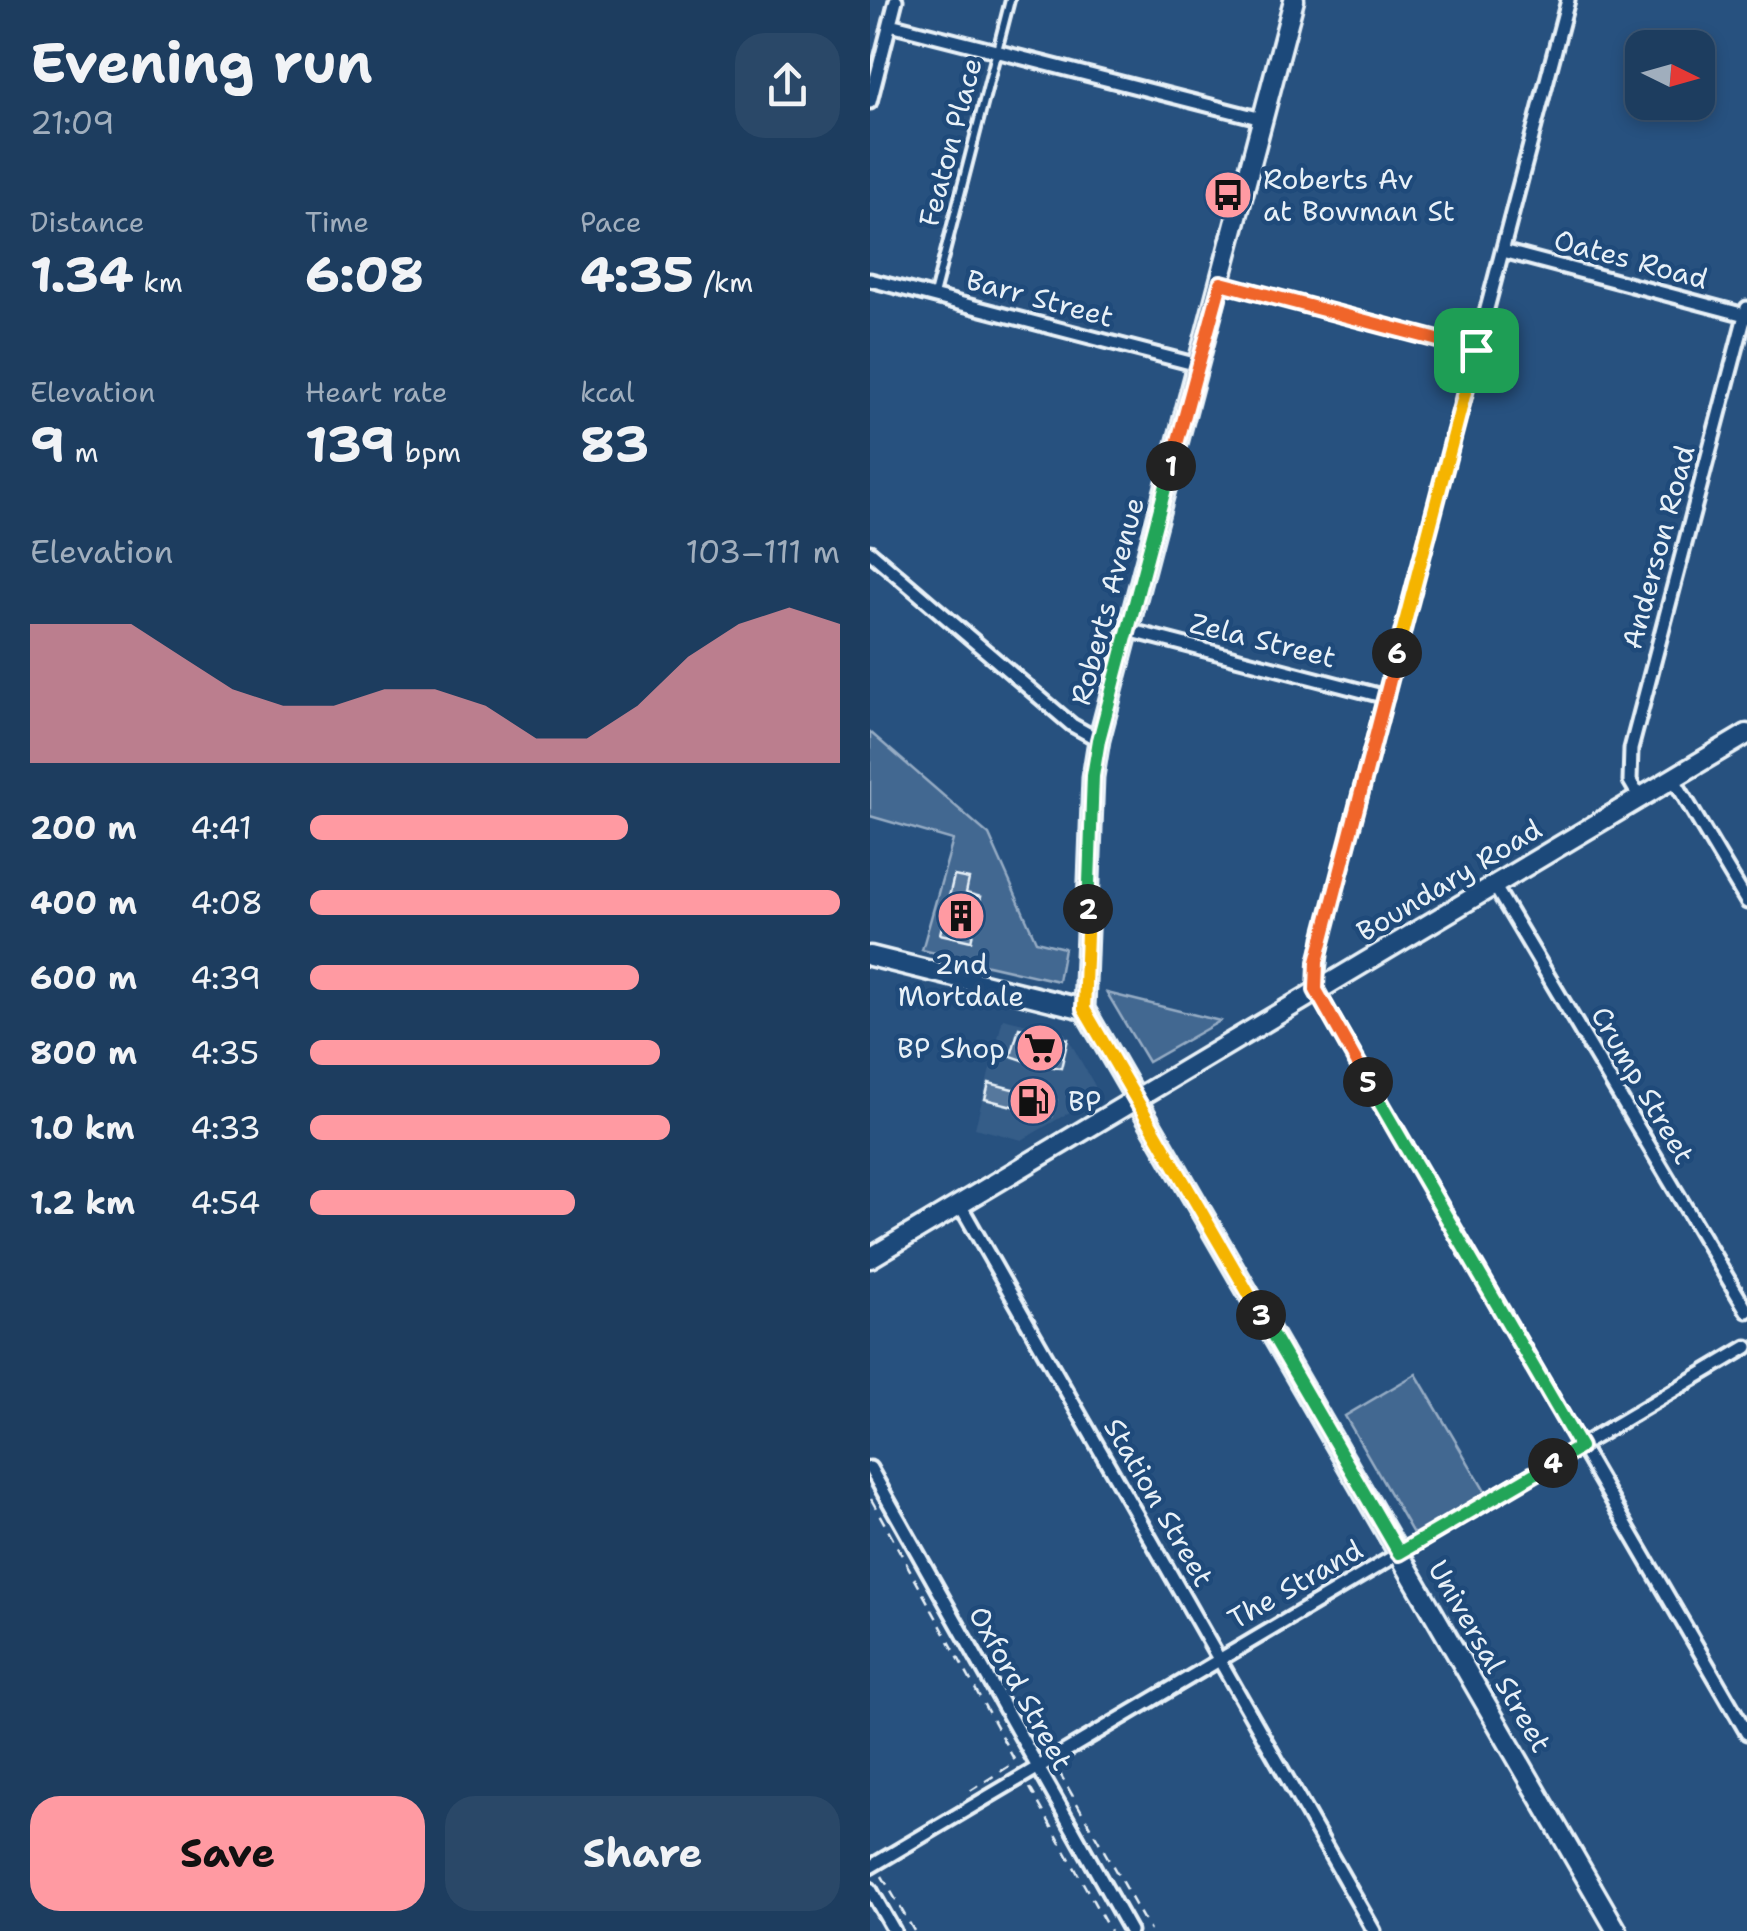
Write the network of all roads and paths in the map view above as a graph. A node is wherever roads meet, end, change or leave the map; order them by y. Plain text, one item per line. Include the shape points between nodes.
1 (896, 0) edge
2 (1010, 0) edge
3 (1294, 0) edge
4 (1568, 0) edge
5 (890, 24) junction
6 (997, 52) junction
7 (870, 102) edge
8 (1262, 120) junction
9 (1503, 252) junction
10 (870, 280) edge
11 (1221, 283) junction
12 (933, 296) junction
13 (1746, 312) edge
14 (1476, 350) junction
15 (1198, 364) junction
16 (870, 552) edge
17 (1128, 630) junction
18 (1386, 697) junction
19 (1747, 734) edge
20 (1099, 740) junction
21 (1673, 778) junction
22 (1640, 798) junction
23 (1494, 885) junction
24 (1747, 902) edge
25 (870, 956) edge
26 (1316, 990) junction
27 (1084, 1009) junction
28 (1136, 1098) junction
29 (959, 1203) junction
30 (870, 1258) edge
31 (1747, 1311) edge
32 (1747, 1347) edge
33 (1580, 1447) junction
34 (870, 1468) edge
35 (870, 1498) edge
36 (1399, 1553) junction
37 (1220, 1658) junction
38 (1747, 1733) edge
39 (1061, 1766) dead end
40 (1037, 1768) junction
41 (1023, 1776) junction
42 (873, 1865) edge
43 (870, 1889) edge
44 (894, 1931) edge
45 (914, 1931) edge
46 (1110, 1931) edge
47 (1130, 1931) edge
48 (1150, 1931) edge
49 (1374, 1931) edge
50 (1617, 1931) edge

1 - 5 street
2 - 6 lane, Featon Place
3 - 8 street, Roberts Avenue
4 - 9 street
5 - 6 street
5 - 7 street
6 - 8 street
6 - 12 lane, Featon Place
8 - 11 street, Roberts Avenue
9 - 13 street, Oates Road
9 - 14 street
10 - 12 street, Barr Street
11 - 14 street
11 - 15 street, Roberts Avenue
12 - 15 street, Barr Street
13 - 22 street, Anderson Road via 1631,750 1630,781
14 - 18 street
15 - 17 street, Roberts Avenue
16 - 20 street via 1072,725
17 - 18 street, Zela Street
17 - 20 street, Roberts Avenue
18 - 26 street via 1322,938
19 - 21 street, Boundary Road
20 - 27 street, Roberts Avenue
21 - 22 street, Boundary Road
21 - 24 street
22 - 23 street, Boundary Road
23 - 26 street, Boundary Road
23 - 31 street, Crump Street
25 - 27 street
26 - 28 street, Boundary Road
26 - 33 street
27 - 28 street
28 - 29 street, Boundary Road
28 - 36 street, Universal Street
29 - 30 street, Boundary Road
29 - 37 street, Station Street
32 - 33 street, The Strand
33 - 36 street, The Strand
33 - 38 street
34 - 40 street, Oxford Street
35 - 41 path, Oxford Street
36 - 37 street, The Strand
36 - 50 street, Universal Street
37 - 40 street, The Strand
37 - 49 street, Station Street
39 - 48 path
40 - 41 street, The Strand
40 - 47 street, Oxford Street
41 - 42 street, The Strand
41 - 46 path, Oxford Street
42 - 45 path
43 - 44 street

